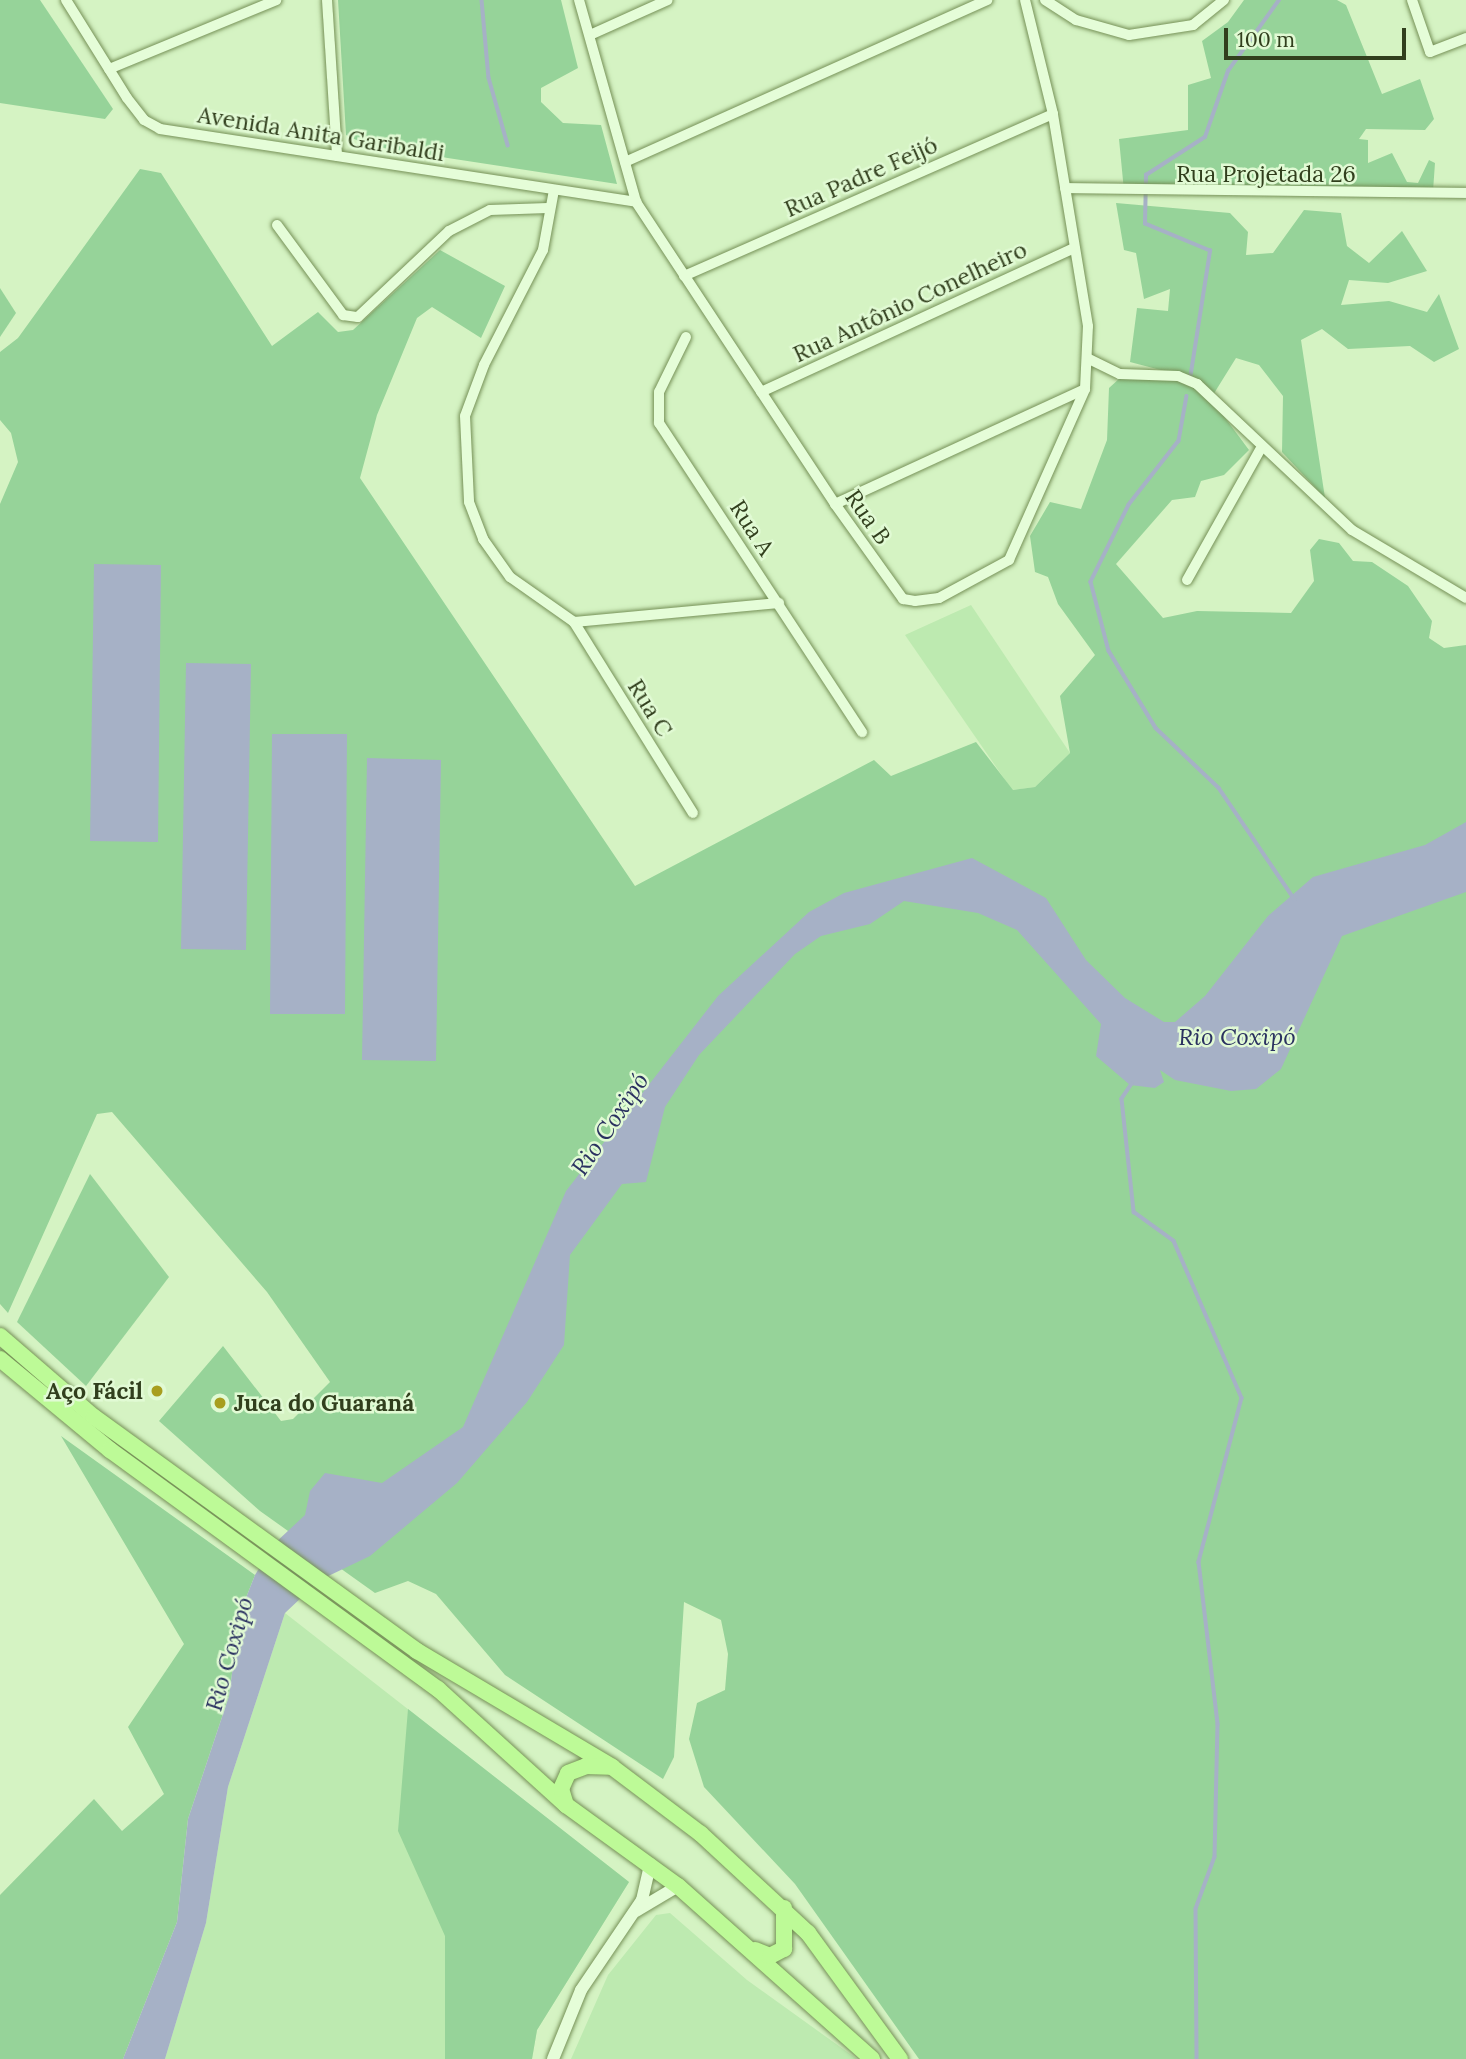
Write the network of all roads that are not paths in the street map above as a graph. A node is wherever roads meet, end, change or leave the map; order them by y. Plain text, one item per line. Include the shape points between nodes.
1 (66, 0) edge
2 (276, 0) edge
3 (327, 0) edge
4 (579, 0) edge
5 (668, 0) edge
6 (987, 0) edge
7 (1025, 0) edge
8 (1045, 0) edge
9 (1224, 0) edge
10 (1412, 0) edge
11 (590, 35) junction
12 (1466, 38) edge
13 (109, 69) junction
14 (1053, 114) junction
15 (337, 156) junction
16 (625, 162) junction
17 (1065, 188) junction
18 (554, 190) junction
19 (1466, 192) edge
20 (636, 202) junction
21 (548, 208) junction
22 (277, 225) dead end
23 (1074, 248) junction
24 (684, 276) junction
25 (686, 337) dead end
26 (1089, 359) junction
27 (1085, 389) junction
28 (761, 392) junction
29 (1261, 450) junction
30 (835, 504) junction
31 (1188, 580) dead end
32 (1466, 598) edge
33 (779, 603) junction
34 (575, 622) junction
35 (862, 732) dead end
36 (693, 813) dead end
37 (0, 1336) edge
38 (0, 1359) edge
39 (612, 1768) junction
40 (566, 1805) junction
41 (650, 1864) junction
42 (678, 1886) junction
43 (785, 1908) junction
44 (636, 1912) junction
45 (744, 1944) junction
46 (553, 2059) edge
47 (872, 2059) edge
48 (900, 2059) edge

1 - 13 street, Avenida Anita Garibaldi
2 - 13 street
3 - 15 street
4 - 11 street, Rua B
5 - 11 street
6 - 16 street
7 - 14 street
8 - 9 street via 1076,20 1129,35 1193,25
10 - 12 street via 1430,51
11 - 16 street, Rua B
13 - 15 street, Avenida Anita Garibaldi via 144,120 160,129
14 - 17 street
14 - 24 street, Rua Padre Feijó
15 - 18 street, Avenida Anita Garibaldi
16 - 20 street, Rua B
17 - 19 street, Rua Projetada 26 via 1153,193
17 - 23 street
18 - 20 street, Avenida Anita Garibaldi
18 - 21 street
20 - 24 street, Rua B
21 - 22 street via 490,210 449,231 358,317 343,315
21 - 34 street via 543,250 484,365 465,416 464,459 469,502 483,539 510,577
23 - 26 street
23 - 28 street, Rua Antônio Conelheiro
24 - 28 street, Rua B
25 - 33 street, Rua A via 659,392 659,423
26 - 27 street
26 - 29 street via 1120,374 1178,376 1197,384
27 - 30 street
27 - 30 street, Rua B via 1016,549 995,572 939,598 903,599
28 - 30 street, Rua B
29 - 31 street
29 - 32 street via 1352,530
33 - 34 street
33 - 35 street, Rua A
34 - 36 street, Rua C
37 - 39 main road via 94,1417 467,1685
38 - 40 main road via 236,1543 438,1689
39 - 40 main road via 586,1766 568,1773 561,1789
39 - 43 main road
40 - 41 main road
41 - 42 main road
41 - 44 street
42 - 44 street
42 - 45 main road
43 - 45 main road via 785,1949 770,1956
43 - 48 main road
44 - 46 street via 581,1990
45 - 47 main road

